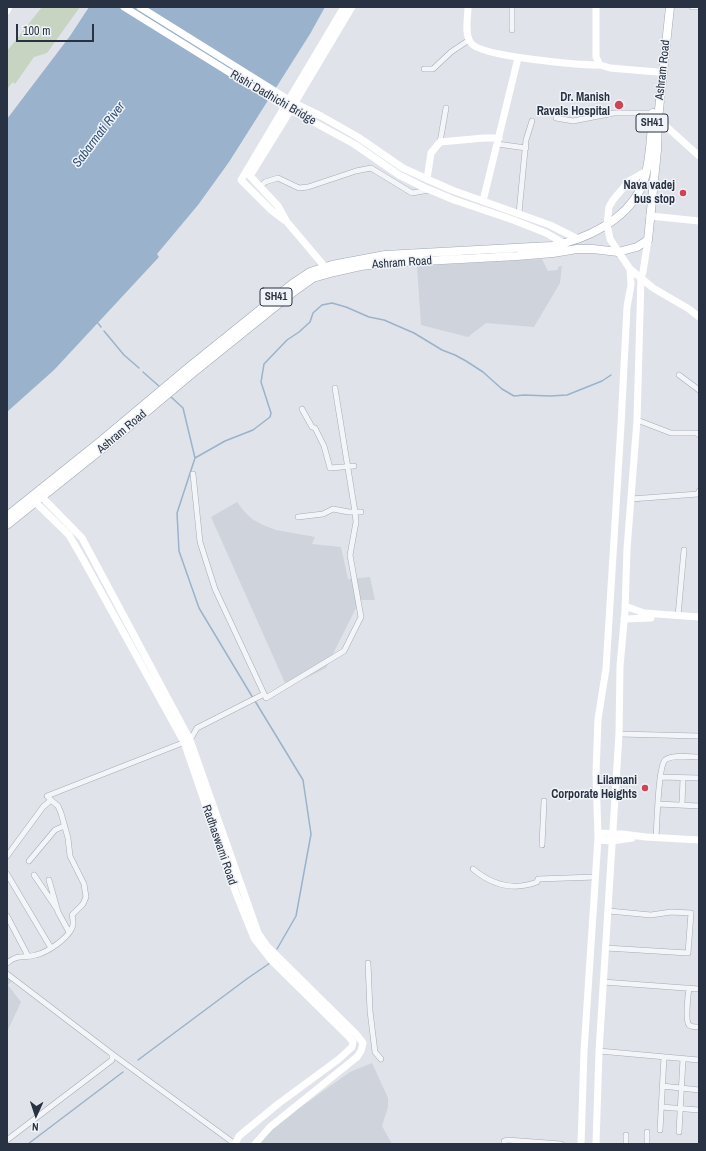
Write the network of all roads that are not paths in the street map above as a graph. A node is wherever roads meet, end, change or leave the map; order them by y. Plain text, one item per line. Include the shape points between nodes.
1 (10, 7) edge
2 (124, 7) edge
3 (140, 7) edge
4 (344, 7) edge
5 (352, 7) edge
6 (468, 7) edge
7 (512, 7) edge
8 (596, 7) edge
9 (664, 7) edge
10 (670, 7) edge
11 (692, 7) edge
12 (699, 7) edge
13 (7, 11) edge
14 (512, 30) dead end
15 (469, 40) junction
16 (518, 58) junction
17 (600, 65) junction
18 (424, 69) dead end
19 (657, 72) junction
20 (446, 108) dead end
21 (655, 116) junction
22 (556, 118) dead end
23 (532, 121) dead end
24 (498, 141) junction
25 (440, 142) junction
26 (526, 148) junction
27 (699, 156) edge
28 (645, 172) junction
29 (427, 179) junction
30 (260, 187) junction
31 (426, 188) junction
32 (483, 201) junction
33 (519, 213) junction
34 (650, 216) junction
35 (699, 221) edge
36 (287, 222) junction
37 (607, 224) junction
38 (578, 239) junction
39 (648, 240) junction
40 (564, 244) junction
41 (577, 248) junction
42 (618, 252) junction
43 (327, 270) junction
44 (630, 270) junction
45 (642, 275) junction
46 (699, 312) edge
47 (699, 317) edge
48 (679, 375) dead end
49 (335, 388) dead end
50 (699, 390) edge
51 (302, 409) dead end
52 (637, 420) junction
53 (699, 435) edge
54 (354, 466) dead end
55 (347, 467) junction
56 (193, 474) dead end
57 (699, 491) edge
58 (36, 497) junction
59 (631, 499) junction
60 (358, 512) junction
61 (7, 516) edge
62 (298, 517) dead end
63 (7, 525) edge
64 (684, 550) dead end
65 (625, 606) junction
66 (678, 616) junction
67 (699, 617) edge
68 (624, 619) junction
69 (699, 622) edge
70 (264, 694) junction
71 (619, 734) junction
72 (699, 736) edge
73 (187, 741) junction
74 (699, 757) edge
75 (660, 777) junction
76 (683, 778) junction
77 (699, 778) edge
78 (51, 800) junction
79 (544, 801) dead end
80 (658, 804) junction
81 (682, 805) junction
82 (699, 806) edge
83 (64, 826) junction
84 (598, 836) junction
85 (613, 837) junction
86 (656, 838) junction
87 (699, 840) edge
88 (542, 845) dead end
89 (7, 856) edge
90 (29, 861) dead end
91 (474, 869) dead end
92 (7, 874) edge
93 (34, 874) dead end
94 (596, 878) junction
95 (50, 880) dead end
96 (609, 911) junction
97 (58, 912) junction
98 (7, 916) edge
99 (69, 932) junction
100 (51, 948) junction
101 (606, 948) junction
102 (28, 956) junction
103 (275, 959) junction
104 (7, 963) edge
105 (368, 963) dead end
106 (7, 974) edge
107 (604, 982) junction
108 (688, 988) junction
109 (699, 989) edge
110 (699, 1027) edge
111 (352, 1042) junction
112 (363, 1043) junction
113 (600, 1051) junction
114 (112, 1054) junction
115 (664, 1057) junction
116 (381, 1059) dead end
117 (683, 1059) junction
118 (699, 1060) edge
119 (662, 1086) junction
120 (682, 1088) junction
121 (699, 1090) edge
122 (661, 1107) junction
123 (680, 1108) junction
124 (699, 1110) edge
125 (660, 1130) dead end
126 (647, 1132) dead end
127 (679, 1132) dead end
128 (626, 1135) dead end
129 (7, 1140) edge
130 (528, 1143) edge
131 (235, 1144) edge
132 (255, 1144) edge
133 (504, 1144) edge
134 (561, 1144) edge
135 (581, 1144) edge
136 (596, 1144) edge
137 (626, 1144) edge
138 (647, 1144) edge

1 - 13 main road
2 - 31 main road, Rishi Dadhichi Bridge, bridge via 290,110 354,144 399,175
3 - 29 main road, Rishi Dadhichi Bridge, bridge via 294,103 358,137 403,168
4 - 36 main road via 241,180
5 - 30 main road via 250,176
6 - 15 main road
7 - 14 street
8 - 17 main road via 596,57
9 - 19 main road, Ashram Road / SH41
10 - 21 main road, Ashram Road
11 - 12 street
15 - 16 main road via 478,49
15 - 18 street via 433,69
16 - 17 main road
16 - 24 main road
17 - 19 main road
19 - 21 main road, Ashram Road / SH41
20 - 25 street
21 - 22 street via 614,113 573,121
21 - 27 main road
21 - 28 main road, Ashram Road / SH41
21 - 34 main road, Ashram Road via 657,150
23 - 26 street
24 - 25 main road
24 - 26 street
24 - 32 main road
25 - 29 main road via 431,153
26 - 33 street
28 - 37 main road, Ashram Road / SH41 via 642,187 633,202
28 - 37 main road via 629,181 613,200 609,207
29 - 32 main road, Rishi Dadhichi Bridge
30 - 31 street via 265,182 278,178 299,188 308,187 371,168 412,193
30 - 36 main road via 278,206
31 - 40 main road, Rishi Dadhichi Bridge via 546,233
32 - 33 main road, Rishi Dadhichi Bridge
33 - 38 main road, Rishi Dadhichi Bridge
34 - 35 main road
34 - 39 main road, Ashram Road
36 - 43 main road
37 - 38 main road, Ashram Road / SH41
37 - 42 main road via 610,239
38 - 40 main road, Ashram Road / SH41
39 - 42 main road, Ashram Road via 637,247
39 - 45 main road
40 - 41 main road, Rishi Dadhichi Bridge
40 - 43 main road, Ashram Road / SH41 via 385,255 360,259
41 - 42 main road, Ashram Road
41 - 43 main road, Ashram Road via 553,253 379,264
42 - 44 main road
43 - 58 main road, Ashram Road via 296,290 107,445
44 - 45 main road
44 - 84 main road via 606,669 598,719
45 - 46 main road
45 - 47 main road via 653,288
45 - 52 main road
48 - 50 street
49 - 55 street
51 - 55 street via 324,446 330,468
52 - 53 street via 671,432
52 - 59 main road
54 - 55 street
55 - 60 street
56 - 70 street via 200,542 215,588
57 - 59 street via 698,494 690,495
58 - 61 main road, Ashram Road
58 - 63 main road, Ashram Road
58 - 73 main road, Radhaswami Road via 82,538
59 - 65 main road
60 - 62 street via 333,509 323,514
60 - 70 street via 350,555 362,617 344,651 266,698
64 - 66 street
65 - 66 main road via 644,612
65 - 68 main road
66 - 67 main road
68 - 69 main road via 644,617
68 - 71 main road
70 - 73 street via 197,728
71 - 72 street
71 - 85 main road
73 - 78 street via 47,796
73 - 103 main road, Radhaswami Road via 237,896 254,938
74 - 75 street via 666,759
75 - 76 street
75 - 80 street
76 - 77 street
76 - 81 street
78 - 83 street via 58,806
78 - 89 street
79 - 88 street
80 - 81 street
80 - 86 street
81 - 82 street
83 - 90 street via 55,830
83 - 99 street via 70,856 84,884 86,897 84,904 72,915 73,927
84 - 85 main road
84 - 94 main road
85 - 86 main road
85 - 96 main road
86 - 87 main road
91 - 94 street via 499,885 529,885 538,879
92 - 100 street
93 - 97 street
94 - 135 main road
95 - 97 street
96 - 101 main road
96 - 101 street via 651,915 691,913 688,953
97 - 99 street
98 - 102 street
99 - 100 street
100 - 102 street
101 - 107 main road
102 - 104 street via 14,958
103 - 111 main road, Radhaswami Road
103 - 112 main road, Radhaswami Road
105 - 116 street via 375,1052
106 - 114 street
107 - 108 street
107 - 113 main road
108 - 109 street
108 - 110 street via 688,1024
111 - 112 main road
111 - 131 main road via 352,1047 339,1059 278,1104 239,1136
112 - 132 main road via 357,1057 270,1127
113 - 115 street
113 - 136 main road
114 - 129 street via 112,1060
114 - 131 street
115 - 117 street
115 - 119 street
117 - 118 street
117 - 120 street
119 - 120 street
119 - 122 street
120 - 121 street
120 - 123 street
122 - 123 street
122 - 125 street
123 - 124 street
123 - 127 street
126 - 138 street
128 - 137 street
130 - 133 street via 507,1140
130 - 134 street

